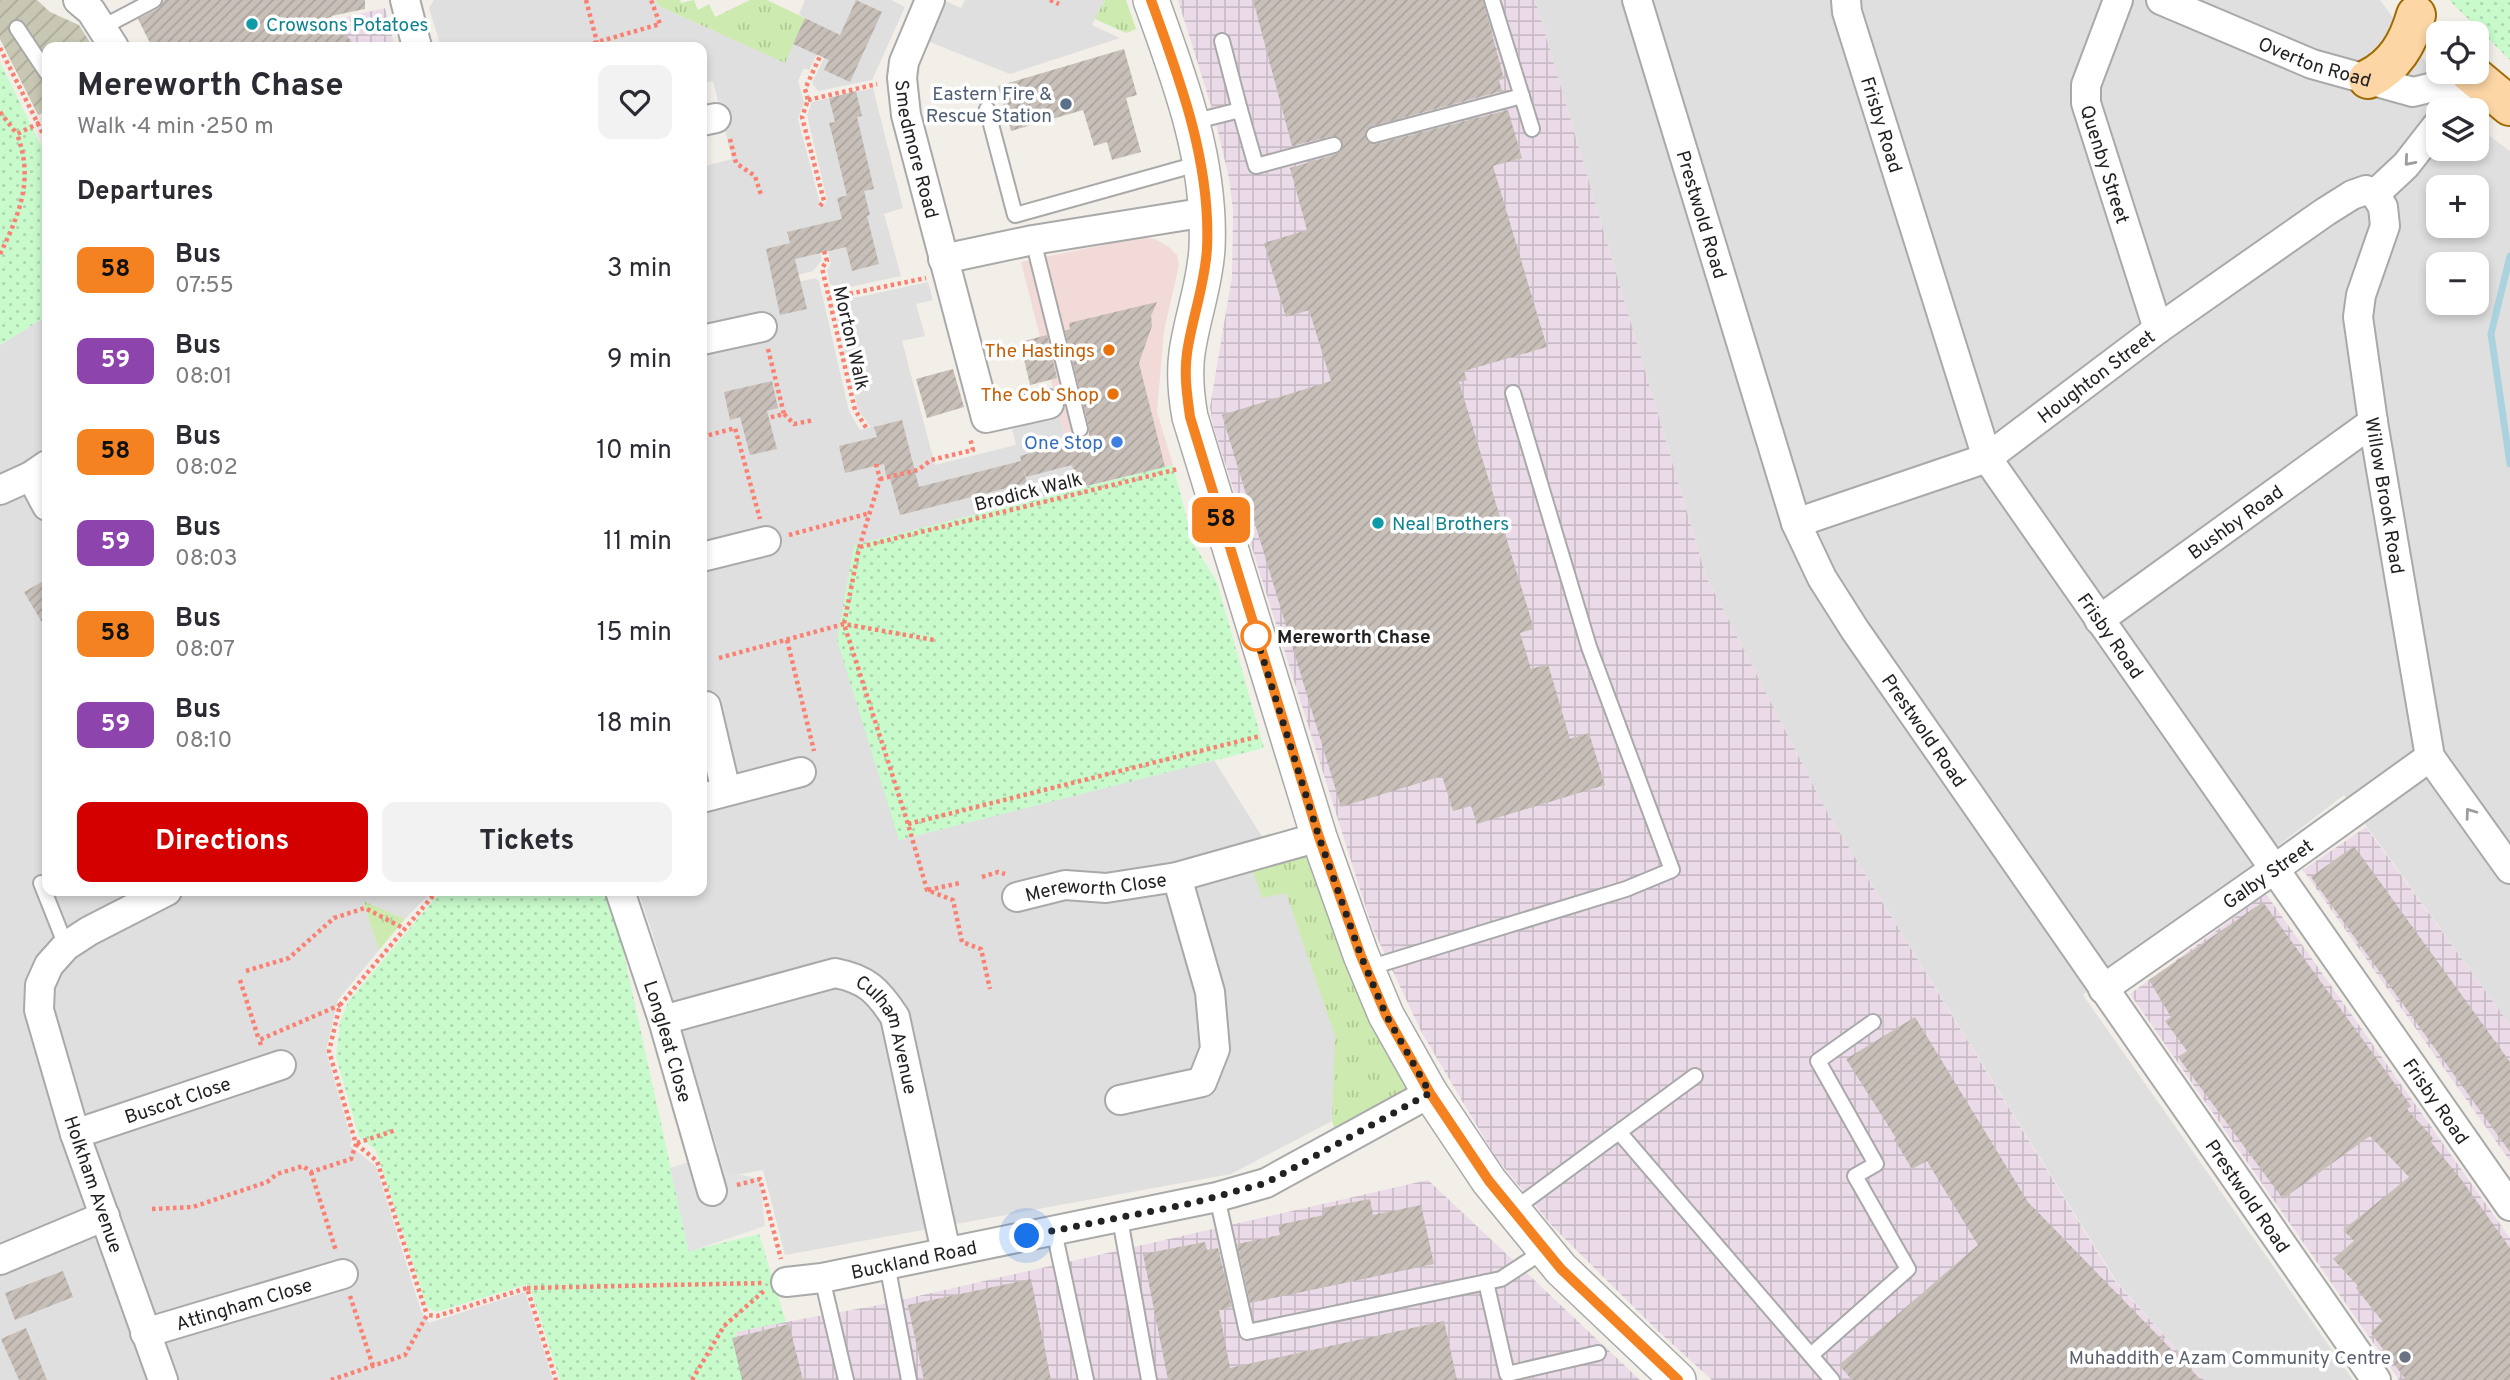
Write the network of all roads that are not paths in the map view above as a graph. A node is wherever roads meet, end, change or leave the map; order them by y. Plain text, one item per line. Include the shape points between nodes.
1 (78, 0) edge
2 (154, 0) edge
3 (405, 0) edge
4 (930, 0) edge
5 (1151, 0) edge
6 (1492, 0) edge
7 (1637, 0) edge
8 (1846, 0) edge
9 (2118, 0) edge
10 (2161, 0) edge
11 (2420, 18) edge
12 (17, 28) dead end
13 (108, 41) edge
14 (1222, 41) dead end
15 (416, 42) edge
16 (42, 66) edge
17 (2368, 79) junction
18 (2441, 84) edge
19 (2483, 84) edge
20 (1522, 96) junction
21 (2510, 106) edge
22 (987, 109) dead end
23 (1240, 110) junction
24 (1192, 122) junction
25 (1532, 129) dead end
26 (1374, 135) dead end
27 (2426, 140) edge
28 (1334, 145) dead end
29 (1201, 163) junction
30 (2375, 194) junction
31 (1207, 212) junction
32 (1033, 240) junction
33 (945, 266) junction
34 (762, 327) road end
35 (2158, 329) junction
36 (707, 339) edge
37 (1513, 393) dead end
38 (1049, 404) dead end
39 (2373, 422) junction
40 (1080, 429) dead end
41 (1987, 458) junction
42 (39, 470) edge
43 (0, 490) edge
44 (1796, 523) junction
45 (766, 541) road end
46 (707, 556) edge
47 (2099, 620) junction
48 (707, 717) edge
49 (2430, 757) junction
50 (801, 772) road end
51 (714, 795) edge
52 (1319, 837) junction
53 (2510, 869) edge
54 (2273, 870) junction
55 (1177, 877) junction
56 (46, 896) edge
57 (157, 896) edge
58 (622, 896) edge
59 (1017, 897) dead end
60 (66, 946) junction
61 (1366, 968) junction
62 (2103, 989) junction
63 (663, 1020) junction
64 (1873, 1023) dead end
65 (275, 1067) road end
66 (1695, 1076) dead end
67 (1430, 1093) junction
68 (1120, 1100) dead end
69 (1619, 1132) junction
70 (75, 1135) junction
71 (712, 1191) road end
72 (1217, 1197) junction
73 (2510, 1206) edge
74 (1513, 1210) junction
75 (105, 1216) junction
76 (1120, 1219) junction
77 (1054, 1231) junction
78 (1545, 1250) junction
79 (946, 1252) junction
80 (0, 1261) edge
81 (887, 1264) junction
82 (343, 1274) road end
83 (822, 1278) junction
84 (786, 1282) road end
85 (1486, 1282) junction
86 (145, 1333) junction
87 (1598, 1353) dead end
88 (1811, 1355) junction
89 (163, 1380) edge
90 (846, 1380) edge
91 (909, 1380) edge
92 (1086, 1380) edge
93 (1149, 1380) edge
94 (1678, 1380) edge
95 (1832, 1380) edge
96 (2376, 1380) edge

1 - 13 street via 91,11
2 - 13 lane
3 - 15 street
4 - 33 street, Smedmore Road via 904,61 902,78 906,115
5 - 24 street
6 - 20 lane
7 - 44 street, Prestwold Road
8 - 41 street, Frisby Road
9 - 35 street, Quenby Street via 2086,85 2086,103
10 - 17 street, Overton Road via 2312,64
11 - 17 main road via 2393,63
12 - 16 lane
14 - 23 lane
17 - 18 street, Overton Road via 2413,92
19 - 21 main road
20 - 25 lane
20 - 26 lane
22 - 29 lane via 1015,215
23 - 24 lane
23 - 28 lane via 1256,166
24 - 29 street
27 -> 30 street
29 - 31 street
30 - 35 street, Houghton Street via 2366,190 2352,195
30 - 39 street, Willow Brook Road via 2384,207 2385,226 2358,317
31 - 32 street
31 - 52 street via 1203,286 1187,353 1185,389 1190,417
32 - 33 street
32 - 40 lane
33 - 38 street, Smedmore Road via 986,418
34 - 36 street
35 - 41 street, Houghton Street
37 - 61 lane via 1589,648 1672,870 1626,889
39 - 47 street, Bushby Road
39 - 49 street, Willow Brook Road
41 - 44 street, Houghton Street
41 - 47 street, Frisby Road
42 - 43 street
44 - 62 street, Prestwold Road via 1822,578 1855,630
45 - 46 street
47 - 54 street, Frisby Road
48 - 51 street
53 -> 49 street, Willow Brook Road
49 - 54 street, Galby Street
50 - 51 street
52 - 55 street, Mereworth Close
52 - 61 street
54 - 62 street, Galby Street
54 - 73 street, Frisby Road
55 - 59 street, Mereworth Close via 1106,888 1065,885
55 - 68 street, Mereworth Close via 1210,992 1215,1049 1202,1082
56 - 60 lane
57 - 60 street
58 - 63 street, Longleat Close
60 - 70 street, Holkham Avenue via 49,965 40,985 39,1010
61 - 67 street via 1386,1015
62 - 96 street, Prestwold Road
63 - 71 street, Longleat Close
63 - 79 street, Culham Avenue via 835,973 855,976 879,993 895,1017
64 - 88 lane via 1818,1060 1877,1164 1855,1176 1908,1269
65 - 70 street, Buscot Close
66 - 69 lane
67 - 72 street, Buckland Road via 1266,1183
67 - 74 street
69 - 74 lane
69 - 88 lane
70 - 75 street, Holkham Avenue
72 - 76 street, Buckland Road
72 - 85 lane via 1247,1332
74 - 78 street
75 - 80 street
75 - 86 street, Holkham Avenue
76 - 77 street, Buckland Road
76 - 93 lane
77 - 79 street, Buckland Road
77 - 92 lane
78 - 85 lane via 1501,1279
78 - 94 street
79 - 81 street, Buckland Road
81 - 83 street, Buckland Road
81 - 91 lane
82 - 86 street, Attingham Close
83 - 84 street, Buckland Road
83 - 90 lane
85 - 87 lane via 1507,1374
86 - 89 street, Holkham Avenue
88 - 95 lane

